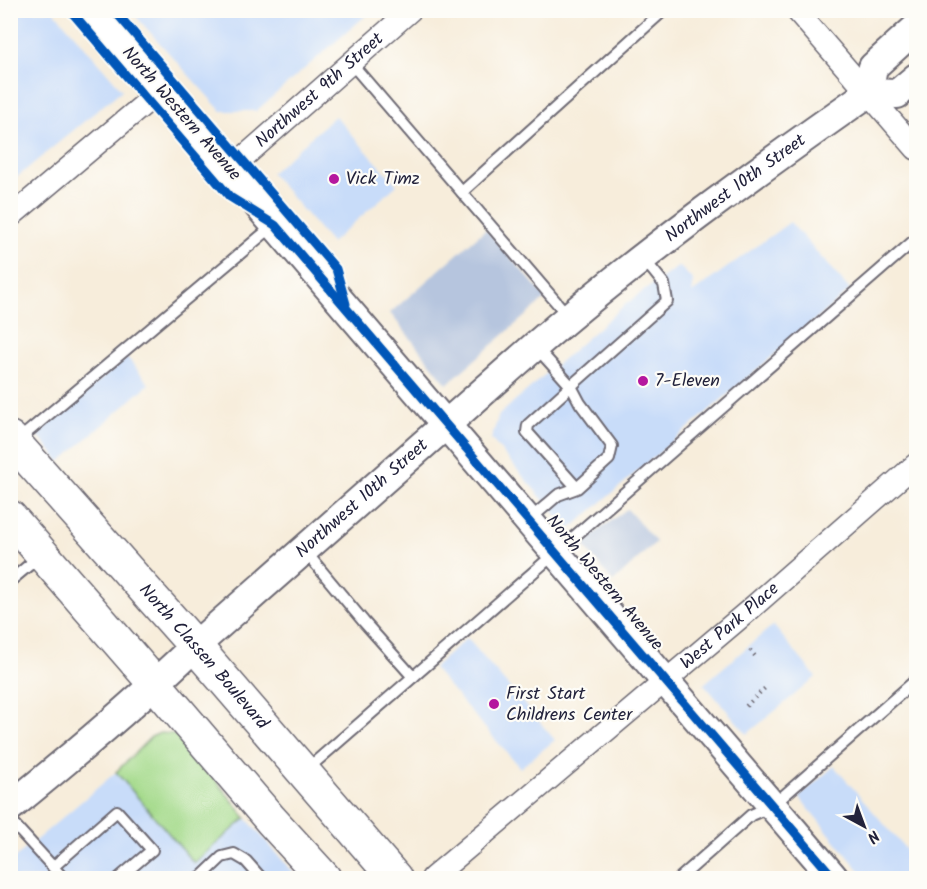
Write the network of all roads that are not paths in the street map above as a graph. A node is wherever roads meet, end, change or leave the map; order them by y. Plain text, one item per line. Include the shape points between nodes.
1 (91, 10) edge
2 (411, 10) edge
3 (664, 10) edge
4 (796, 10) edge
5 (916, 28) edge
6 (351, 63) junction
7 (916, 78) edge
8 (160, 91) junction
9 (868, 93) junction
10 (916, 149) edge
11 (228, 171) junction
12 (462, 192) junction
13 (10, 217) edge
14 (274, 225) junction
15 (916, 239) edge
16 (642, 258) junction
17 (569, 317) junction
18 (536, 346) junction
19 (571, 386) junction
20 (446, 424) junction
21 (13, 440) edge
22 (916, 464) edge
23 (577, 488) junction
24 (10, 517) edge
25 (528, 520) junction
26 (303, 550) junction
27 (556, 552) junction
28 (42, 554) junction
29 (10, 581) edge
30 (195, 646) junction
31 (413, 677) junction
32 (665, 680) junction
33 (916, 680) edge
34 (155, 684) junction
35 (304, 772) junction
36 (772, 806) junction
37 (10, 807) edge
38 (10, 820) edge
39 (53, 867) junction
40 (63, 879) edge
41 (119, 879) edge
42 (200, 879) edge
43 (261, 879) edge
44 (324, 879) edge
45 (395, 879) edge
46 (432, 879) edge
47 (680, 879) edge
48 (834, 879) edge

1 - 8 main road, North Western Avenue
2 - 6 street, Northwest 9th Street
3 - 12 lane
4 - 9 street
5 - 9 main road via 873,67
6 - 11 street, Northwest 9th Street
6 - 12 lane
7 - 9 main road via 897,94
8 - 11 main road, North Western Avenue
8 - 13 street
9 - 10 street
9 - 16 main road, Northwest 10th Street
11 - 14 main road, North Western Avenue
12 - 17 lane
14 - 20 main road, North Western Avenue
14 - 21 lane
15 - 27 lane
16 - 17 main road, Northwest 10th Street
16 - 19 lane via 664,284 667,301
17 - 18 main road, Northwest 10th Street
18 - 19 lane
18 - 20 main road, Northwest 10th Street
19 - 23 lane via 612,446 609,459
19 - 23 lane via 528,425 527,432
20 - 25 main road, North Western Avenue
20 - 26 main road, Northwest 10th Street
21 - 30 main road, North Classen Boulevard
22 - 32 street, West Park Place
23 - 25 lane via 558,495
24 - 28 main road
25 - 27 main road, North Western Avenue
26 - 30 main road, Northwest 10th Street
26 - 31 lane
27 - 31 lane
27 - 32 main road, North Western Avenue
28 - 29 lane
28 - 34 main road
30 - 34 main road, Northwest 10th Street
30 - 35 main road, North Classen Boulevard
31 - 35 lane
32 - 36 main road, North Western Avenue
32 - 46 street, West Park Place
33 - 36 lane
34 - 37 main road, Northwest 10th Street
34 - 44 main road
35 - 45 main road, North Classen Boulevard
36 - 47 lane via 751,815
36 - 48 main road, North Western Avenue
38 - 39 lane
39 - 40 lane
39 - 41 lane via 117,811 152,850
42 - 43 lane via 222,857 234,854 246,861

